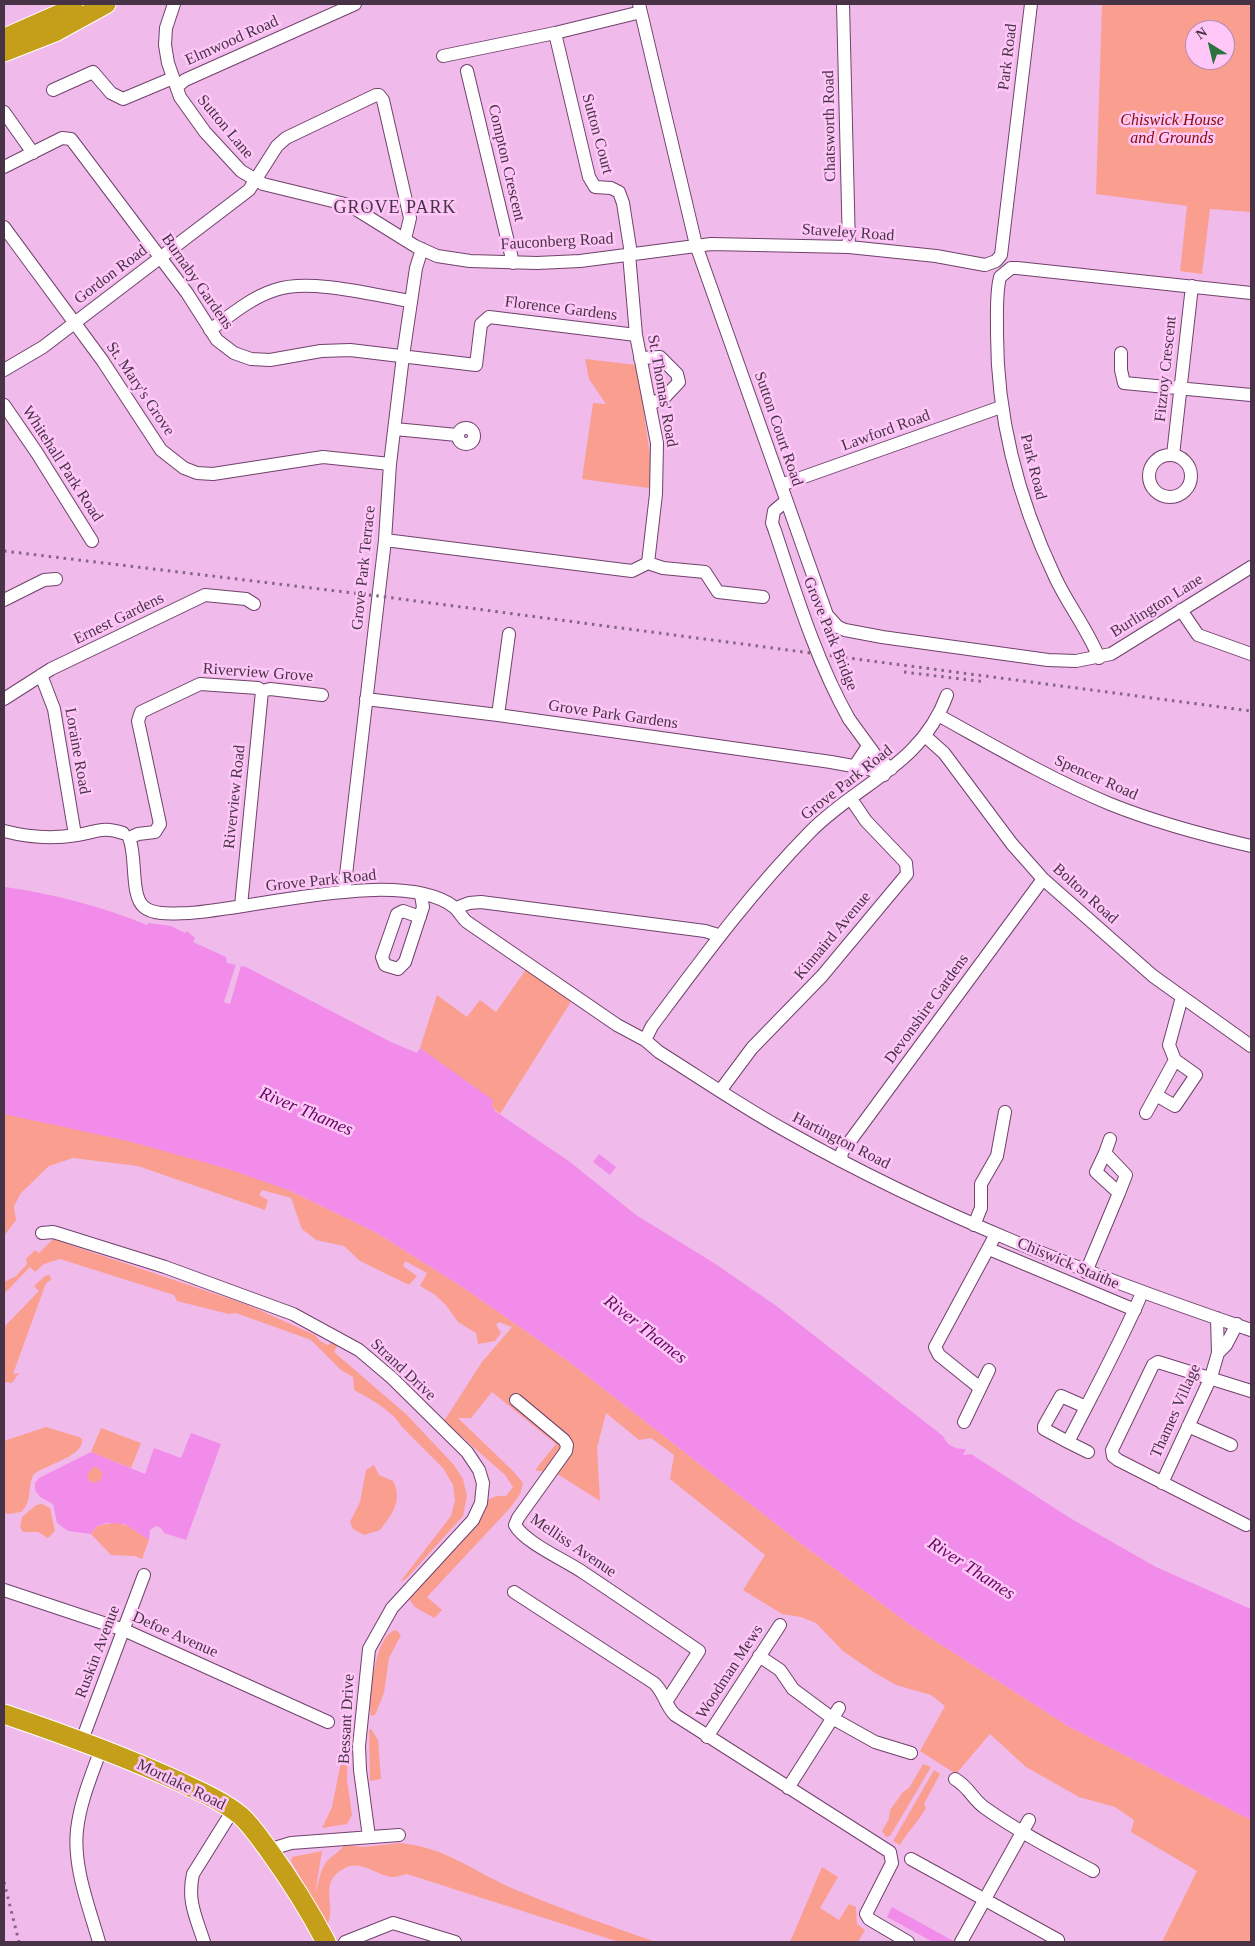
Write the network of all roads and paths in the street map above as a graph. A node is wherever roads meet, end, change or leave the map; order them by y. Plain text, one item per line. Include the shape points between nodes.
1 (80, 4) edge
2 (106, 4) edge
3 (174, 4) edge
4 (355, 4) edge
5 (843, 4) edge
6 (1031, 4) edge
7 (643, 7) edge
8 (555, 33) junction
9 (4, 38) edge
10 (4, 52) edge
11 (443, 56) dead end
12 (468, 71) dead end
13 (175, 82) junction
14 (53, 90) dead end
15 (4, 112) edge
16 (33, 152) junction
17 (4, 167) edge
18 (257, 181) junction
19 (4, 227) edge
20 (405, 239) junction
21 (696, 245) junction
22 (849, 247) junction
23 (422, 249) junction
24 (630, 254) junction
25 (161, 258) junction
26 (996, 261) joint
27 (513, 263) junction
28 (1192, 286) junction
29 (1251, 293) edge
30 (410, 301) junction
31 (75, 322) junction
32 (210, 330) junction
33 (636, 335) junction
34 (1121, 353) dead end
35 (403, 356) junction
36 (640, 358) junction
37 (4, 370) edge
38 (1180, 388) junction
39 (1251, 395) edge
40 (650, 404) junction
41 (4, 405) edge
42 (1001, 407) junction
43 (395, 428) junction
44 (458, 435) dead end
45 (1173, 455) dead end
46 (390, 464) junction
47 (781, 485) junction
48 (786, 501) junction
49 (385, 540) junction
50 (92, 541) dead end
51 (648, 563) junction
52 (1251, 567) edge
53 (56, 579) dead end
54 (763, 598) dead end
55 (7, 599) edge
56 (254, 604) dead end
57 (1180, 610) junction
58 (509, 634) dead end
59 (1251, 654) edge
60 (1099, 658) junction
61 (1076, 661) joint
62 (41, 675) junction
63 (262, 692) junction
64 (322, 695) dead end
65 (947, 695) dead end
66 (4, 699) edge
67 (366, 699) junction
68 (498, 715) junction
69 (938, 715) junction
70 (925, 736) junction
71 (868, 746) junction
72 (854, 767) junction
73 (887, 772) junction
74 (851, 799) junction
75 (4, 831) edge
76 (76, 835) junction
77 (126, 836) junction
78 (1251, 846) edge
79 (1043, 879) junction
80 (344, 892) junction
81 (421, 895) junction
82 (241, 906) junction
83 (456, 908) junction
84 (420, 917) dead end
85 (718, 935) junction
86 (1182, 997) junction
87 (646, 1040) junction
88 (1251, 1046) edge
89 (1175, 1060) junction
90 (720, 1091) junction
91 (1156, 1095) junction
92 (1005, 1112) dead end
93 (1146, 1113) dead end
94 (1110, 1139) dead end
95 (1105, 1153) junction
96 (841, 1160) junction
97 (1119, 1193) junction
98 (974, 1226) junction
99 (42, 1233) dead end
100 (996, 1234) junction
101 (989, 1249) junction
102 (1086, 1272) junction
103 (1142, 1293) junction
104 (1135, 1310) junction
105 (1218, 1318) junction
106 (1236, 1324) junction
107 (1251, 1330) edge
108 (1218, 1353) junction
109 (989, 1370) dead end
110 (1211, 1377) junction
111 (980, 1388) junction
112 (1251, 1391) edge
113 (516, 1400) dead end
114 (1086, 1407) junction
115 (964, 1422) dead end
116 (1188, 1426) junction
117 (1068, 1442) junction
118 (1231, 1445) dead end
119 (1088, 1452) dead end
120 (1162, 1483) junction
121 (1246, 1525) dead end
122 (144, 1575) dead end
123 (4, 1590) edge
124 (514, 1592) dead end
125 (392, 1608) joint
126 (780, 1625) dead end
127 (124, 1630) junction
128 (759, 1656) junction
129 (666, 1702) junction
130 (836, 1713) junction
131 (4, 1714) edge
132 (328, 1722) dead end
133 (708, 1737) junction
134 (82, 1740) junction
135 (101, 1748) junction
136 (911, 1753) dead end
137 (955, 1779) dead end
138 (788, 1788) junction
139 (233, 1810) junction
140 (1029, 1820) dead end
141 (1022, 1833) junction
142 (399, 1835) dead end
143 (369, 1837) junction
144 (268, 1850) junction
145 (911, 1858) dead end
146 (1093, 1870) dead end
147 (985, 1899) junction
148 (1058, 1940) dead end
149 (99, 1942) edge
150 (204, 1942) edge
151 (326, 1942) edge
152 (345, 1942) edge
153 (455, 1942) edge
154 (908, 1942) edge
155 (962, 1942) edge

1 - 9 highway
2 - 10 highway via 54,32
3 - 13 street, Sutton Lane via 166,28 165,45
4 - 13 street, Elmwood Road
5 - 22 street, Chatsworth Road
6 - 26 street, Park Road via 1001,254
7 - 8 street
7 - 21 street, Sutton Court Road
8 - 11 street
8 - 24 street, Sutton Court via 589,177 596,187 619,192
12 - 27 street, Compton Crescent
13 - 14 street, Elmwood Road via 123,99 93,72
13 - 18 street, Sutton Lane via 180,97 205,132 230,161
15 - 16 street
16 - 17 street
16 - 25 street, Burnaby Gardens via 62,138 69,138
18 - 20 street, Fauconberg Road via 350,205
18 - 20 street, Gordon Road via 286,138 379,95 383,100 410,218
18 - 25 street, Gordon Road via 250,190
19 - 31 street, St. Mary's Grove
20 - 23 street, Fauconberg Road
21 - 22 street, Staveley Road
21 - 24 street, Fauconberg Road
21 - 47 street, Sutton Court Road
22 - 26 street, Staveley Road via 985,265
23 - 27 street, Fauconberg Road via 449,258
23 - 30 street, Grove Park Terrace
24 - 27 street, Fauconberg Road via 580,261
24 - 33 street, St. Thomas' Road
25 - 31 street, Gordon Road
25 - 32 street, Burnaby Gardens
28 - 29 street
28 - 38 street, Fitzroy Crescent
28 - 42 street, Park Road via 1017,268 1005,271 998,287
30 - 32 street via 321,287 287,287 251,301
30 - 35 street, Grove Park Terrace
31 - 37 street, Gordon Road
31 - 46 street, St. Mary's Grove via 156,444 184,468 197,473 221,474 328,457
32 - 35 street, Burnaby Gardens via 229,350 257,360 340,350
33 - 35 street, Florence Gardens via 489,317 481,324 476,365
33 - 36 street, St. Thomas' Road
34 - 38 street via 1124,383
35 - 43 street, Grove Park Terrace
36 - 40 street, St. Thomas' Road
36 - 40 street via 660,357 677,374 679,382 664,398
38 - 39 street
38 - 45 street, Fitzroy Crescent
40 - 51 street, St. Thomas' Road via 657,443 656,494
41 - 50 street, Whitehall Park Road
42 - 47 street, Lawford Road
42 - 60 street, Park Road via 1028,515 1062,592
43 - 44 street
43 - 46 street, Grove Park Terrace
46 - 49 street, Grove Park Terrace
47 - 48 street, Sutton Court Road
48 - 61 street, Sutton Court Road via 826,615 838,626 920,644
48 - 71 street, Grove Park Bridge, bridge via 774,511 772,523 827,676
49 - 51 street via 632,571
49 - 67 street, Grove Park Terrace
51 - 54 street via 663,568 705,572 718,592
52 - 57 street, Burlington Lane
53 - 55 street via 38,582
56 - 62 street, Ernest Gardens via 246,599 205,595
57 - 59 street via 1198,635
57 - 60 street, Burlington Lane via 1128,644
58 - 68 street
60 - 61 street, Burlington Lane
62 - 66 street, Ernest Gardens
62 - 76 street, Loraine Road via 54,709
63 - 64 street, Riverview Grove via 270,689
63 - 77 street, Riverview Grove via 258,688 200,684 139,714 160,824 155,832
63 - 82 street, Riverview Road
65 - 69 street, Grove Park Road
67 - 68 street, Grove Park Gardens
67 - 80 street, Grove Park Terrace
68 - 72 street, Grove Park Gardens
69 - 70 street, Grove Park Road
69 - 78 street, Spencer Road via 1110,804 1199,834
70 - 73 street, Grove Park Road via 914,750
70 - 79 street, Bolton Road via 950,760
71 - 72 street
71 - 73 street, Grove Park Bridge
72 - 73 street, Grove Park Gardens
73 - 74 street, Grove Park Road
74 - 85 street, Grove Park Road via 810,832
74 - 90 street, Kinnaird Avenue via 866,822 906,863 908,871 822,976 752,1048
75 - 76 street via 30,836
76 - 77 street via 90,830 112,829
77 - 82 street, Grove Park Road via 138,894 146,908 183,913
79 - 86 street, Bolton Road via 1131,957
79 - 96 street, Devonshire Gardens via 842,1152
80 - 81 street, Grove Park Road via 378,890
80 - 82 street, Grove Park Road
81 - 83 street, Grove Park Road via 440,899
81 - 84 street via 423,907
83 - 85 street via 481,902
83 - 87 street, Hartington Road via 482,933 617,1025
85 - 87 street, Grove Park Road via 652,1026
86 - 88 street, Bolton Road
86 - 89 street via 1168,1045
87 - 90 street, Hartington Road via 659,1052
89 - 91 street
89 - 91 street via 1196,1075 1175,1106
90 - 96 street, Hartington Road
91 - 93 street
92 - 98 street via 997,1156 981,1184 981,1208
94 - 95 street
95 - 97 street via 1126,1175
95 - 97 street via 1096,1172
96 - 98 street, Hartington Road
97 - 102 street
98 - 100 street, Hartington Road
99 - 125 street, Strand Drive via 63,1234 139,1258 311,1323 359,1350 468,1452 483,1483 478,1511
100 - 101 street, Chiswick Staithe
100 - 102 street, Hartington Road
101 - 104 street, Chiswick Staithe
101 - 111 street, Chiswick Staithe via 935,1347 939,1355
102 - 103 street, Hartington Road
103 - 104 street
103 - 105 street, Hartington Road
104 - 114 street
105 - 106 street, Hartington Road
105 - 108 street, Thames Village
106 - 107 street, Hartington Road
106 - 108 street, Thames Village via 1226,1345
108 - 110 street, Thames Village
109 - 111 street
110 - 112 street
110 - 116 street, Thames Village
110 - 120 street, Thames Village via 1165,1362 1153,1365 1112,1450 1118,1460
111 - 115 street
113 - 129 street, Melliss Avenue via 567,1445 566,1451 518,1518 518,1530 699,1651
114 - 117 street
114 - 117 street via 1060,1396 1044,1426 1047,1432
116 - 118 street
116 - 120 street, Thames Village
117 - 119 street
120 - 121 street, Thames Village
122 - 127 street, Ruskin Avenue
123 - 127 street, Defoe Avenue
124 - 129 street via 654,1682
125 - 143 street, Bessant Drive via 374,1638 366,1661 359,1746
126 - 128 street, Woodman Mews
127 - 132 street, Defoe Avenue
127 - 134 street, Ruskin Avenue
128 - 130 street via 780,1670 793,1688
128 - 133 street, Woodman Mews
129 - 133 street via 674,1715
130 - 136 street via 875,1742
130 - 138 street
131 - 134 highway, Mortlake Road
133 - 138 street
134 - 135 highway, Mortlake Road
135 - 139 highway, Mortlake Road via 197,1790
135 - 149 street via 80,1814 77,1839 81,1874
137 - 141 street via 970,1790 975,1801
138 - 154 street via 890,1852 892,1863 866,1914
139 - 144 highway, Mortlake Road
139 - 150 street via 193,1874 190,1886 189,1898
140 - 141 street
141 - 146 street
141 - 147 street
142 - 143 street
143 - 144 street via 291,1843
144 - 151 highway, Mortlake Road via 308,1906
145 - 147 street
147 - 148 street
147 - 155 street
152 - 153 street via 393,1923

